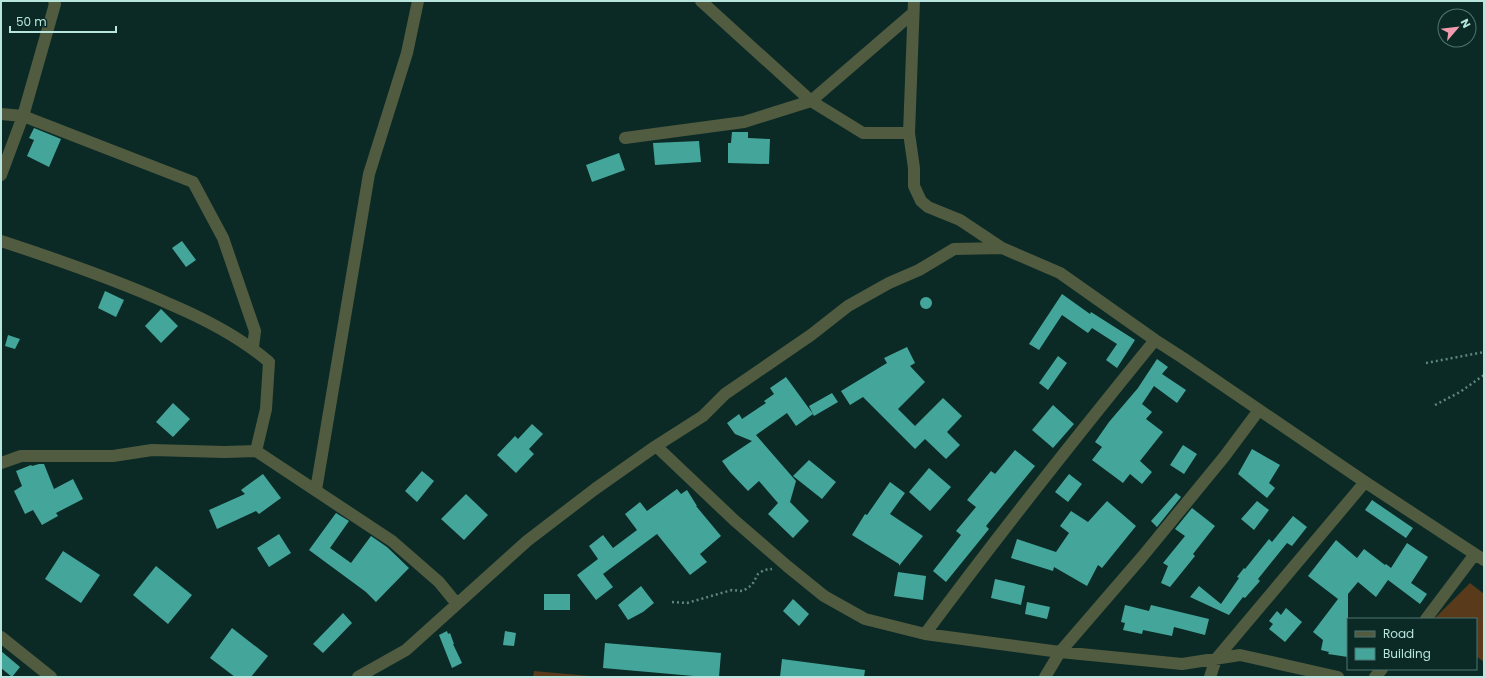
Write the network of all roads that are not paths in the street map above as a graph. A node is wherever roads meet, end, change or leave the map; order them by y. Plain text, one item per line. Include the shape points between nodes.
1 (418, 1) edge
2 (701, 1) edge
3 (914, 1) edge
4 (57, 2) edge
5 (913, 13) junction
6 (811, 101) junction
7 (1, 114) edge
8 (23, 116) junction
9 (909, 133) junction
10 (625, 138) dead end
11 (1, 175) edge
12 (1, 241) edge
13 (1002, 248) junction
14 (1155, 340) junction
15 (253, 347) junction
16 (1259, 410) junction
17 (656, 446) junction
18 (256, 451) junction
19 (1, 462) edge
20 (1365, 482) junction
21 (316, 490) junction
22 (1479, 557) edge
23 (457, 604) junction
24 (1427, 618) edge
25 (925, 634) junction
26 (1, 637) edge
27 (1060, 652) junction
28 (1216, 659) junction
29 (51, 677) edge
30 (358, 677) edge
31 (1045, 677) edge
32 (1210, 677) edge
33 (1338, 677) edge

1 - 21 street via 407,53 369,174
2 - 6 street
3 - 5 street
4 - 8 street
5 - 6 street
5 - 9 street
6 - 9 street via 863,133
6 - 10 street via 744,122
7 - 8 street
8 - 11 street
8 - 15 street via 193,182 223,238 255,330
9 - 13 street via 914,186 921,201 928,207 960,220
12 - 15 street via 146,293 211,322
13 - 14 street via 1060,273
13 - 17 street via 954,250 848,306 811,335 725,394 703,416
14 - 16 street
14 - 25 street via 1083,428
15 - 18 street via 269,362 266,409
16 - 20 street
16 - 27 street via 1142,557
17 - 23 street via 527,542
17 - 25 street via 734,520 824,596 865,618
18 - 19 street via 152,450 113,456 21,456
18 - 21 street
20 - 22 street
20 - 28 street
21 - 23 street via 392,541 439,582
22 - 24 street
23 - 30 street via 406,650
25 - 27 street
26 - 29 street
27 - 28 street via 1182,664
27 - 31 street
28 - 32 street
28 - 33 street via 1240,655

